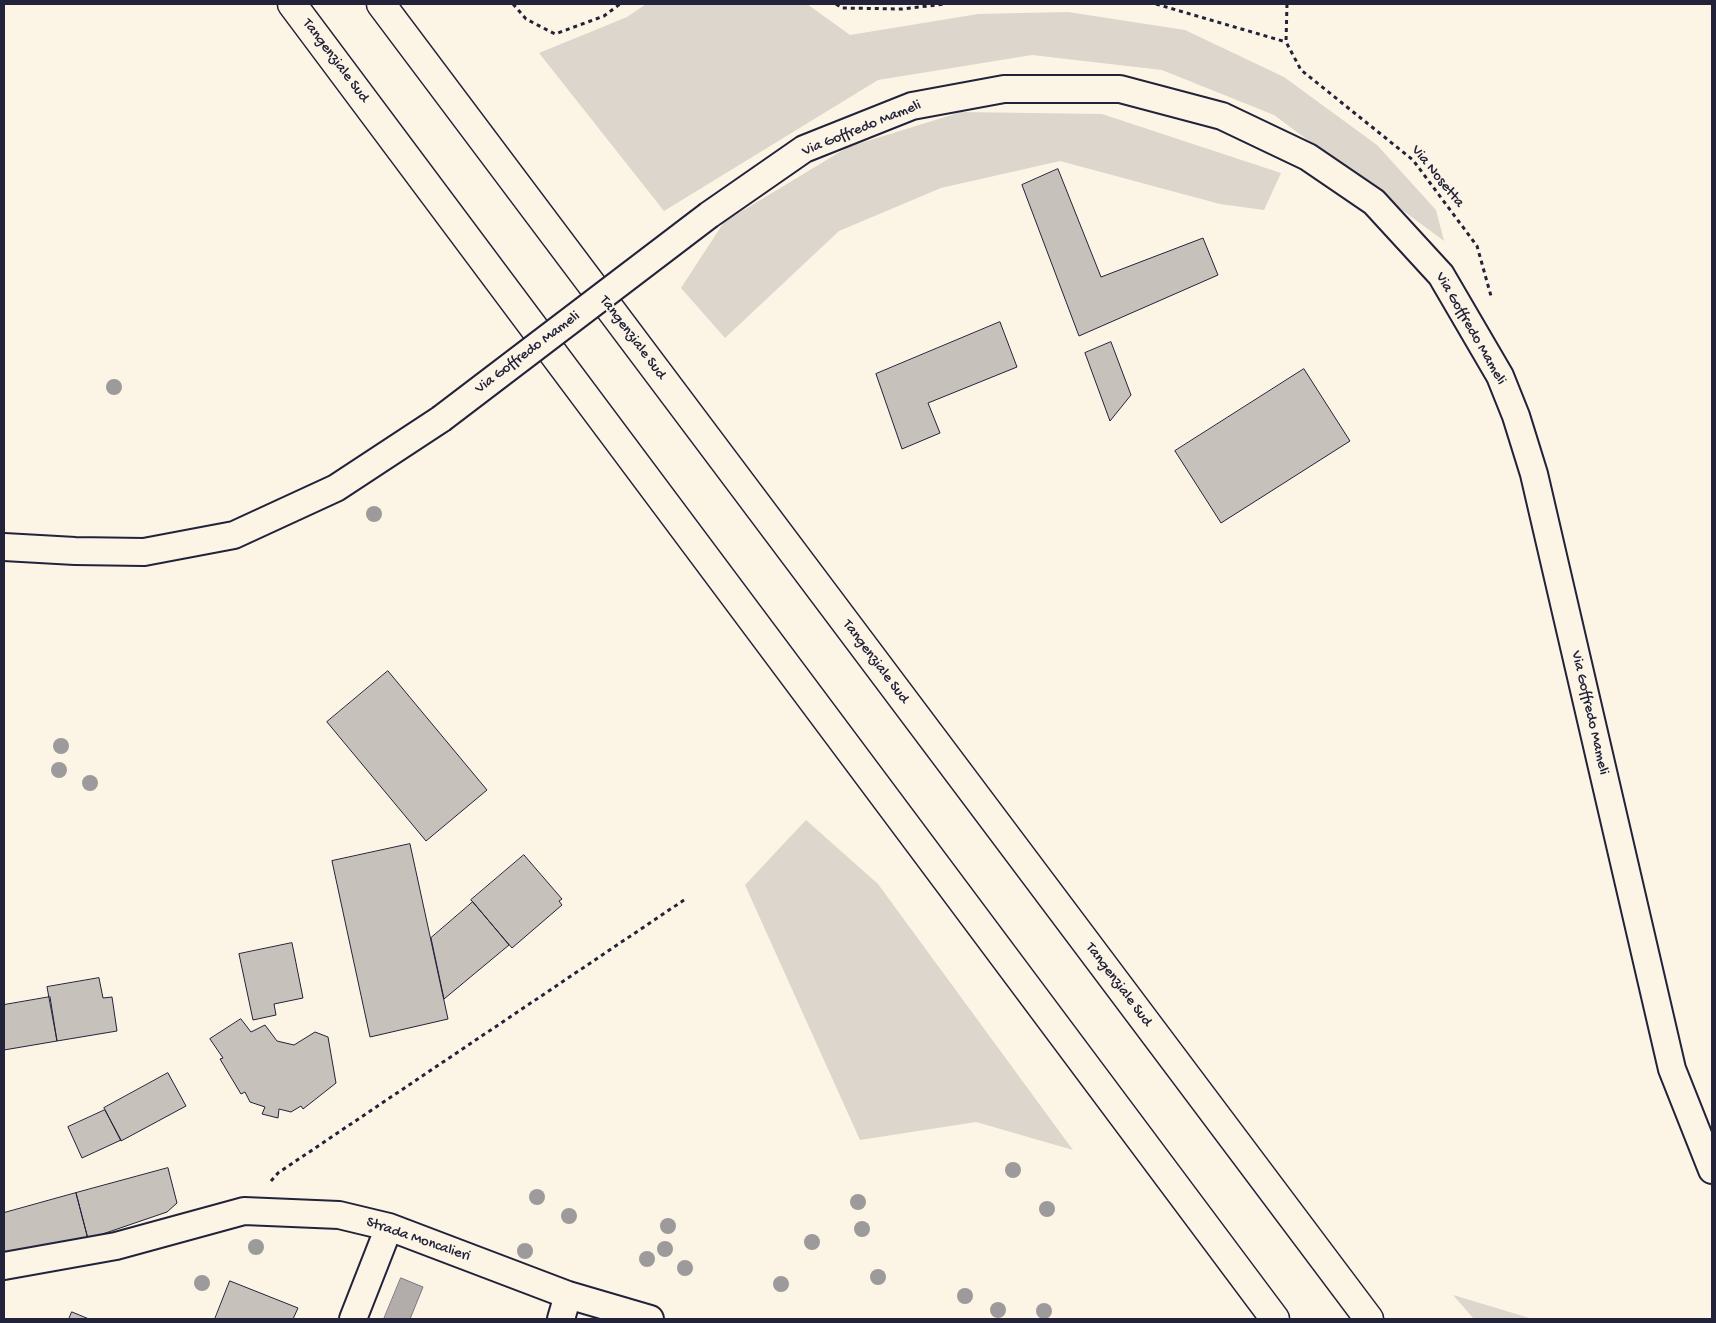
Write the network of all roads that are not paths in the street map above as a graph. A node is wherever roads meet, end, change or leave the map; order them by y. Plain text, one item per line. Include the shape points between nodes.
1 (292, 4) edge
2 (381, 4) edge
3 (4, 546) edge
4 (1712, 1170) edge
5 (389, 1227) junction
6 (4, 1266) edge
7 (565, 1307) edge
8 (353, 1319) edge
9 (650, 1319) edge
10 (1276, 1319) edge
11 (1369, 1319) edge

1 - 10 highway, Tangenziale Sud
2 - 11 highway, Tangenziale Sud
3 - 4 street, Via Goffredo Mameli, bridge via 75,552 144,552 234,535 336,488 441,419 709,215 804,150 912,106 1004,89 1120,89 1222,116 1308,157 1374,202 1441,275 1500,376 1534,474 1672,1069
5 - 6 street, Strada Moncalieri via 339,1215 244,1211 116,1246
5 - 7 street, Strada Moncalieri
5 - 8 street
7 - 9 street, Strada Moncalieri

